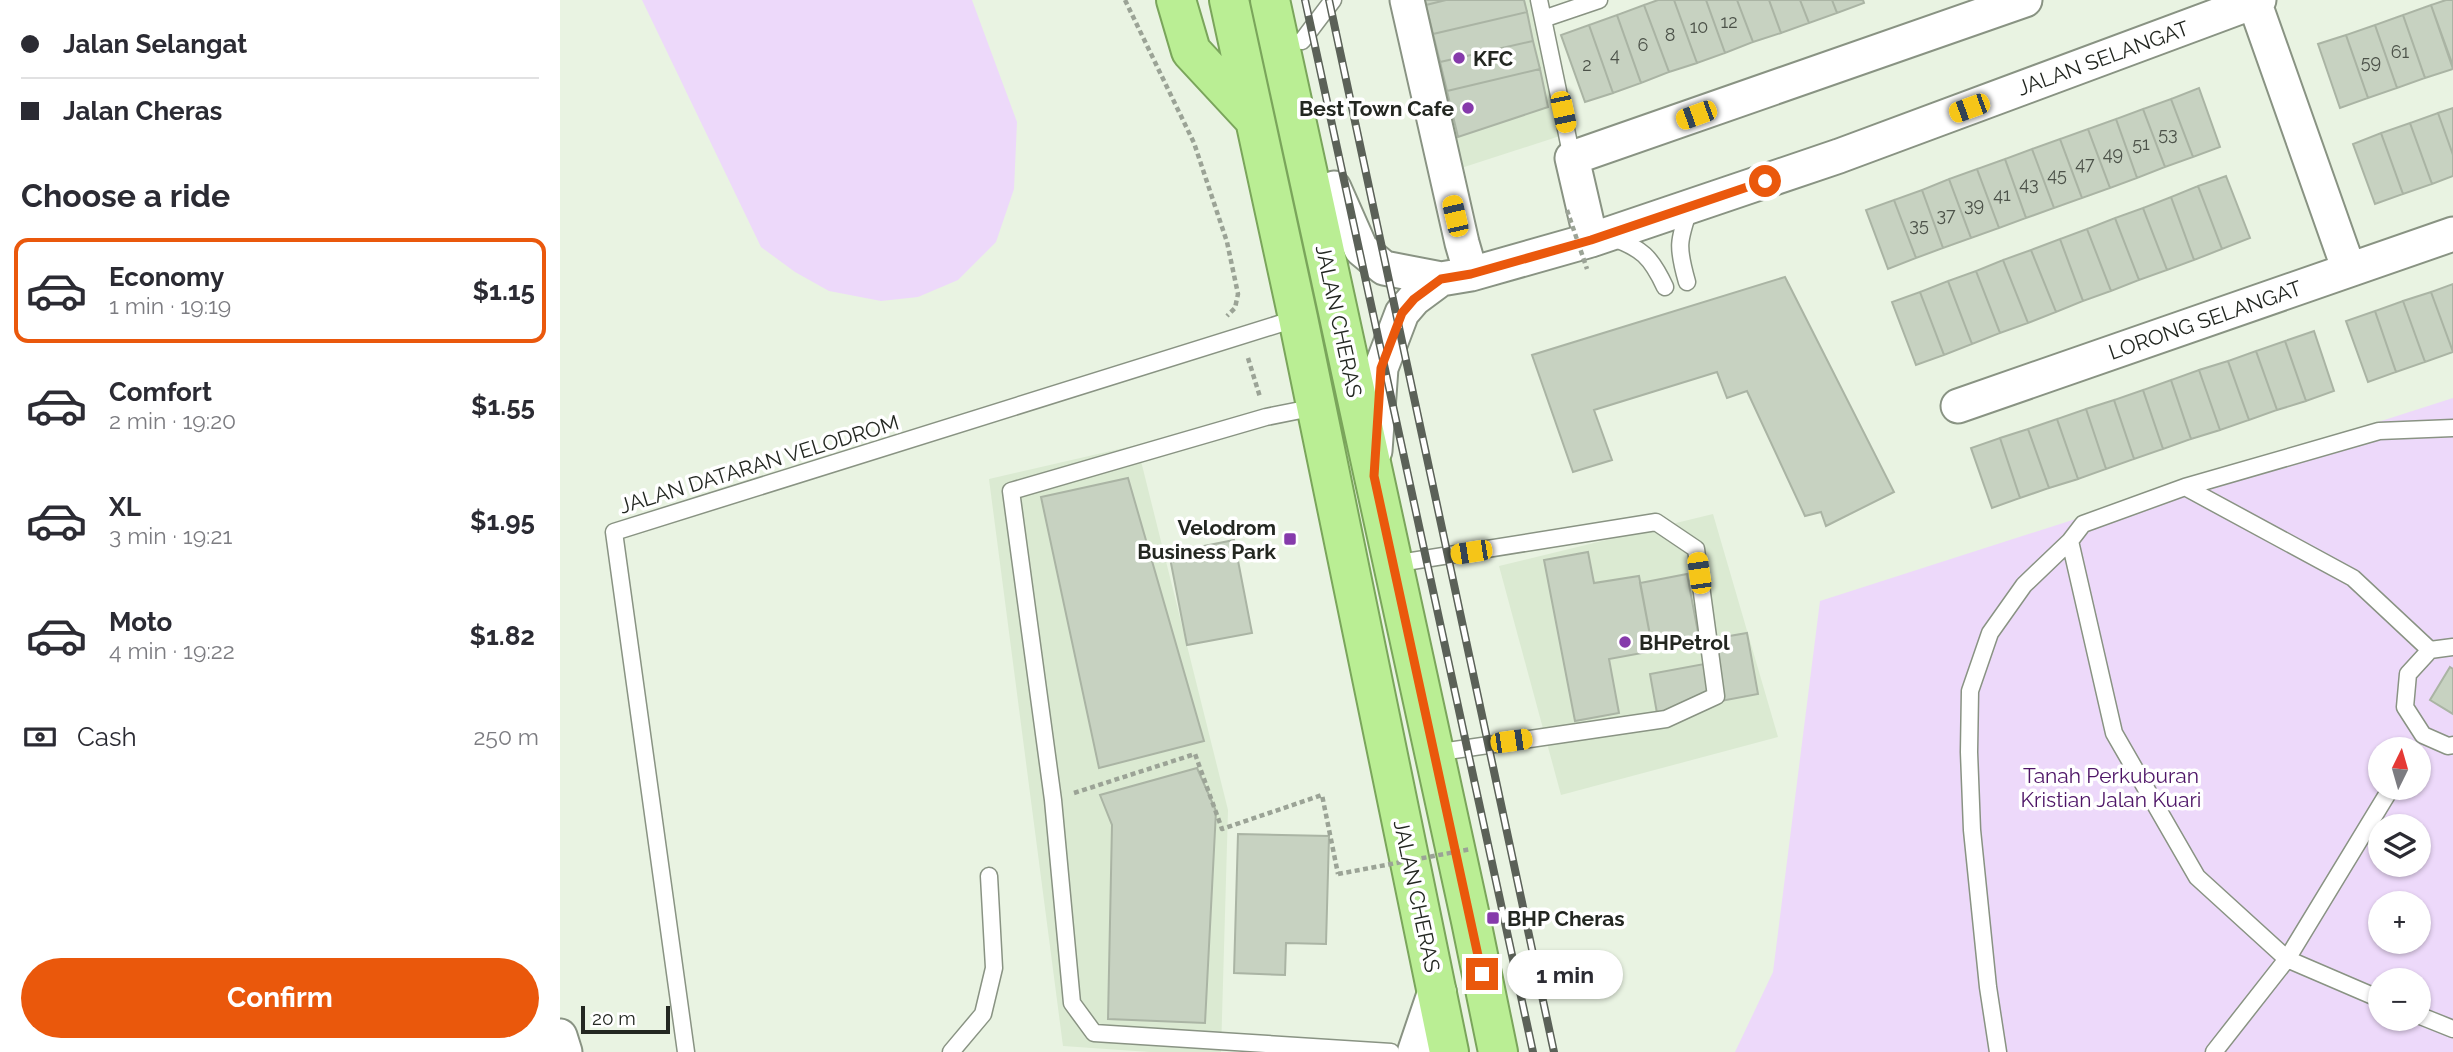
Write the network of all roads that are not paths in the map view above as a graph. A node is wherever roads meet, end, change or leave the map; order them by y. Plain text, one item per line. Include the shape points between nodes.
1 (1176, 0) edge
2 (1229, 0) edge
3 (1270, 0) edge
4 (1292, 0) edge
5 (1333, 0) edge
6 (1407, 0) edge
7 (1539, 0) edge
8 (1599, 0) edge
9 (2025, 0) edge
10 (2256, 1) edge
11 (1543, 19) junction
12 (1302, 41) junction
13 (1255, 120) junction
14 (1573, 158) junction
15 (1334, 188) junction
16 (1690, 207) junction
17 (2453, 233) edge
18 (1595, 248) junction
19 (1328, 268) junction
20 (2349, 270) junction
21 (1456, 276) junction
22 (1687, 282) dead end
23 (1665, 287) dead end
24 (1298, 318) junction
25 (1958, 406) dead end
26 (1316, 407) junction
27 (2453, 428) edge
28 (1374, 476) junction
29 (2185, 487) junction
30 (2070, 541) junction
31 (1393, 564) junction
32 (2453, 647) edge
33 (2430, 650) junction
34 (2416, 737) edge
35 (2431, 744) edge
36 (2453, 745) edge
37 (1434, 753) junction
38 (2384, 800) edge
39 (989, 876) dead end
40 (2287, 959) junction
41 (1437, 993) junction
42 (2368, 994) edge
43 (2431, 1020) edge
44 (2453, 1029) edge
45 (560, 1036) edge
46 (565, 1052) edge
47 (686, 1052) edge
48 (951, 1052) edge
49 (1391, 1052) edge
50 (1417, 1052) edge
51 (1449, 1052) edge
52 (1497, 1052) edge
53 (1998, 1052) edge
54 (2214, 1052) edge

1 - 13 highway via 1191,51
2 - 13 highway, JALAN CHERAS
3 - 19 highway, JALAN CHERAS
4 - 12 highway
5 - 12 lane
6 - 21 street via 1461,243
7 - 11 lane
8 - 11 lane
9 - 14 street
10 - 16 street, JALAN SELANGAT
10 - 20 street
11 - 14 lane
12 - 15 highway
13 - 24 highway, JALAN CHERAS
14 - 18 street
15 - 19 highway
15 - 21 street, JALAN SELANGAT via 1361,249 1384,268
16 - 18 street, JALAN SELANGAT
16 - 22 lane via 1679,253
17 - 20 street, LORONG SELANGAT
18 - 21 street, JALAN SELANGAT
18 - 23 lane via 1633,244 1654,264
19 - 28 highway, JALAN CHERAS
20 - 25 street, LORONG SELANGAT
21 - 28 street, JALAN SELANGAT via 1414,299 1402,313 1381,368
24 - 26 highway, JALAN CHERAS
24 - 47 lane, JALAN DATARAN VELODROM via 614,531
26 - 41 highway, JALAN CHERAS
26 - 49 lane via 1266,417 1011,491 1053,800 1072,1003 1094,1033
27 - 29 lane via 2379,431
28 - 31 highway, JALAN CHERAS
29 - 30 lane via 2083,524
29 - 33 lane via 2353,578
30 - 40 lane via 2114,733 2197,877
30 - 53 lane via 2024,585 1990,633 1970,691 1972,830
31 - 37 highway, JALAN CHERAS
31 - 37 lane via 1656,522 1696,549 1716,696 1666,719
32 - 33 lane
33 - 34 lane via 2408,674 2405,707
35 - 36 lane
37 - 52 highway, JALAN CHERAS
38 - 40 lane
39 - 48 lane via 994,968 983,1014
40 - 42 lane
40 - 54 lane
41 - 50 street
41 - 51 highway, JALAN CHERAS
43 - 44 lane
45 - 46 street

